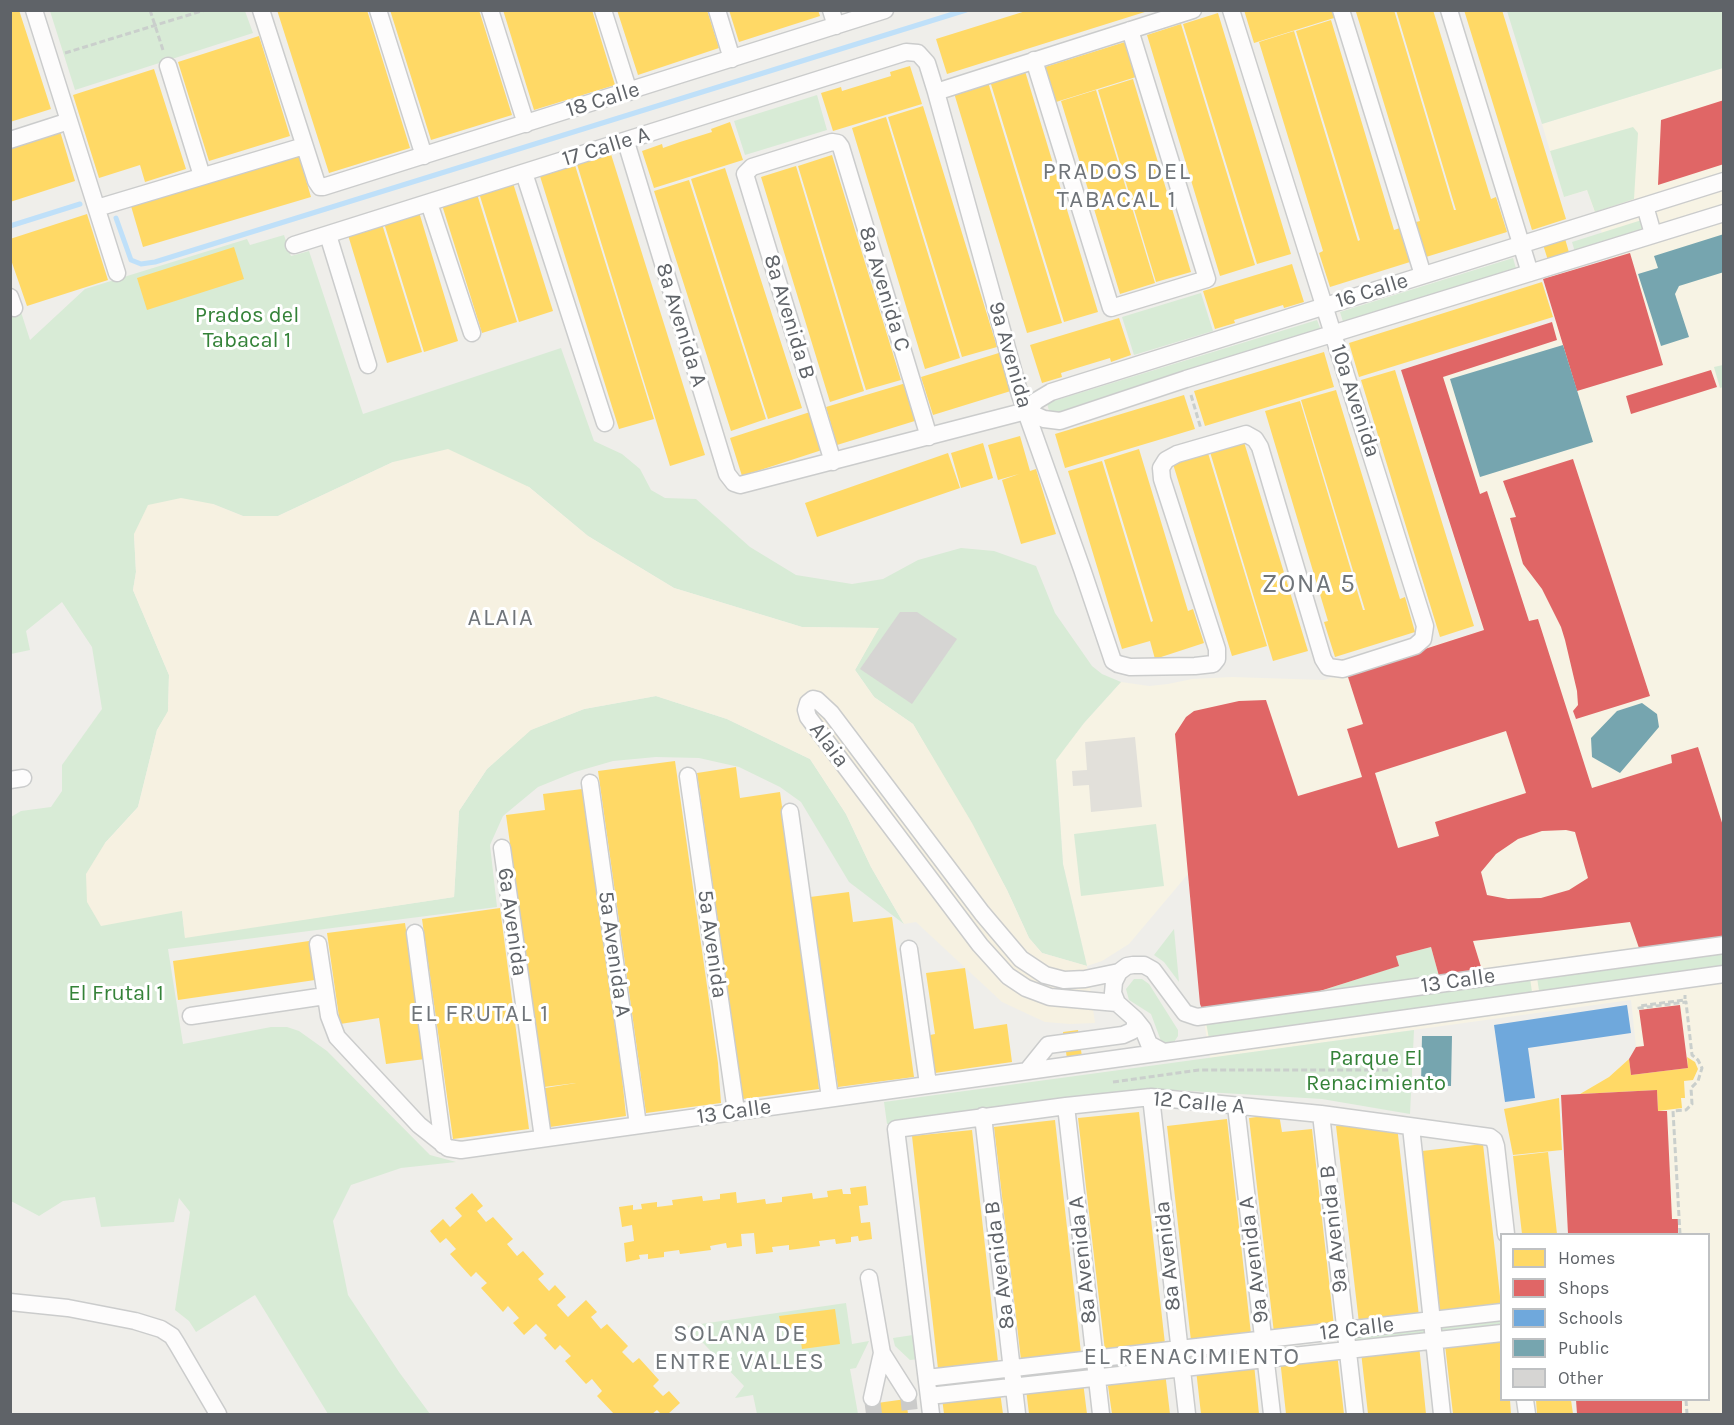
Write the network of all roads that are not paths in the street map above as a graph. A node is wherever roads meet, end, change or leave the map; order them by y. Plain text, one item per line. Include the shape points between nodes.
1 (33, 10) edge
2 (261, 10) edge
3 (378, 10) edge
4 (490, 10) edge
5 (603, 10) edge
6 (717, 10) edge
7 (885, 10) edge
8 (1193, 10) edge
9 (1231, 10) edge
10 (1341, 10) edge
11 (1449, 10) edge
12 (834, 18) edge
13 (1130, 30) junction
14 (918, 53) joint
15 (732, 59) junction
16 (1034, 60) junction
17 (168, 66) road end
18 (629, 92) junction
19 (936, 92) junction
20 (69, 122) junction
21 (526, 124) junction
22 (10, 140) edge
23 (626, 142) junction
24 (838, 143) joint
25 (304, 146) junction
26 (424, 156) junction
27 (524, 173) junction
28 (202, 176) junction
29 (1724, 181) edge
30 (429, 203) junction
31 (1645, 206) junction
32 (97, 208) junction
33 (1724, 213) edge
34 (1653, 234) junction
35 (328, 235) junction
36 (294, 245) dead end
37 (1521, 245) junction
38 (117, 273) dead end
39 (1530, 273) junction
40 (1423, 275) junction
41 (1324, 305) junction
42 (472, 333) dead end
43 (1334, 334) junction
44 (368, 365) dead end
45 (1026, 411) junction
46 (605, 423) dead end
47 (929, 437) junction
48 (833, 462) junction
49 (757, 481) joint
50 (1213, 664) joint
51 (688, 776) dead end
52 (590, 783) dead end
53 (790, 813) dead end
54 (502, 848) dead end
55 (415, 933) dead end
56 (318, 944) dead end
57 (1724, 945) edge
58 (909, 949) dead end
59 (1528, 971) junction
60 (1119, 972) junction
61 (1724, 974) edge
62 (325, 996) junction
63 (1533, 999) junction
64 (1117, 1003) junction
65 (191, 1016) dead end
66 (1193, 1017) junction
67 (1135, 1019) junction
68 (1196, 1046) junction
69 (1162, 1051) junction
70 (1027, 1071) junction
71 (928, 1084) junction
72 (1151, 1097) junction
73 (830, 1098) junction
74 (1066, 1106) junction
75 (1236, 1106) junction
76 (736, 1112) junction
77 (1321, 1114) junction
78 (983, 1116) junction
79 (638, 1125) junction
80 (1411, 1127) junction
81 (543, 1138) junction
82 (443, 1145) junction
83 (1506, 1233) edge
84 (869, 1278) dead end
85 (10, 1302) edge
86 (1500, 1312) edge
87 (1430, 1321) junction
88 (1345, 1331) junction
89 (1500, 1333) edge
90 (1432, 1340) junction
91 (1265, 1349) junction
92 (1347, 1350) junction
93 (882, 1353) junction
94 (1179, 1359) junction
95 (1096, 1369) junction
96 (927, 1378) junction
97 (1013, 1378) junction
98 (908, 1395) tunnel mouth
99 (929, 1396) junction
100 (872, 1398) tunnel mouth
101 (218, 1414) edge
102 (931, 1414) edge
103 (1017, 1414) edge
104 (1101, 1414) edge
105 (1186, 1414) edge
106 (1272, 1414) edge
107 (1355, 1414) edge
108 (1442, 1414) edge

1 - 20 street
2 - 25 street
3 - 26 street
4 - 21 street
5 - 18 street
6 - 15 street
7 - 12 street, 18 Calle
8 - 13 street
9 - 41 street, 10a Avenida
10 - 40 street
11 - 37 street
12 - 15 street, 18 Calle
13 - 16 street
13 - 16 street via 1208,279 1110,308
14 - 19 street, 9a Avenida via 927,63
14 - 23 street, 17 Calle A via 906,52
15 - 18 street, 18 Calle
16 - 19 street
17 - 28 street
18 - 21 street, 18 Calle
19 - 45 street, 9a Avenida
20 - 22 street
20 - 32 street
21 - 26 street, 18 Calle
23 - 27 street, 17 Calle A
23 - 49 street, 8a Avenida A via 727,474 737,485
24 - 47 street, 8a Avenida C
24 - 48 street, 8a Avenida B via 752,167 746,177
25 - 26 street, 18 Calle via 320,187
25 - 28 street
27 - 30 street, 17 Calle A
27 - 46 street
28 - 32 street
29 - 31 street, 16 Calle
30 - 35 street, 17 Calle A
30 - 42 street
31 - 34 street
31 - 37 street, 16 Calle
32 - 38 street
33 - 34 street, 16 Calle
34 - 39 street, 16 Calle
35 - 36 street, 17 Calle A
35 - 44 street
37 - 39 street
37 - 40 street, 16 Calle
39 - 43 street, 16 Calle
40 - 41 street, 16 Calle
41 - 43 street, 10a Avenida
41 - 45 street, 16 Calle via 1051,392
43 - 45 street, 16 Calle via 1060,421
43 - 50 street, 10a Avenida via 1424,621 1425,635 1415,646 1343,669 1328,667 1260,447 1251,436 1239,435 1173,455 1161,468 1216,649 1218,657
45 - 47 street, 16 Calle
45 - 50 street, 9a Avenida via 1110,656 1118,664 1130,667
47 - 48 street, 16 Calle
48 - 49 street, 16 Calle
51 - 76 street, 5a Avenida
52 - 79 street, 5a Avenida A
53 - 73 street
54 - 81 street, 6a Avenida
55 - 82 street
56 - 62 street
57 - 59 street, 13 Calle
58 - 71 street
59 - 63 street
59 - 66 street, 13 Calle
60 - 64 street via 1113,988
60 - 64 street, Alaia via 1064,980 1045,975 1021,959 831,713 817,700 808,703 808,717 995,964 1017,983 1050,997
60 - 66 street via 1132,965 1149,966 1185,1013
61 - 63 street, 13 Calle
62 - 65 street
62 - 82 street via 332,1027 342,1044
63 - 68 street, 13 Calle
64 - 67 street
66 - 68 street
67 - 69 street via 1149,1044
67 - 70 street via 1135,1026 1123,1035 1048,1045
68 - 69 street, 13 Calle
69 - 70 street, 13 Calle
70 - 71 street, 13 Calle
71 - 73 street, 13 Calle
72 - 74 street, 12 Calle A
72 - 75 street, 12 Calle A
72 - 94 street, 8a Avenida
73 - 76 street, 13 Calle
74 - 78 street, 12 Calle A
74 - 95 street, 8a Avenida A
75 - 77 street, 12 Calle A
75 - 91 street, 9a Avenida A
76 - 79 street, 13 Calle
77 - 80 street, 12 Calle A
77 - 88 street, 9a Avenida B
78 - 96 street, 12 Calle A via 896,1129
78 - 97 street, 8a Avenida B
79 - 81 street, 13 Calle
80 - 83 street, 12 Calle A via 1494,1140
80 - 87 street
81 - 82 street, 13 Calle via 461,1150
84 - 93 street
85 - 101 street via 68,1308 161,1329 172,1336
86 - 87 street, 12 Calle
87 - 88 street, 12 Calle
87 - 90 street
88 - 91 street, 12 Calle
88 - 92 street, 9a Avenida B
89 - 90 street, 12 Calle
90 - 92 street, 12 Calle
90 - 108 street
91 - 92 street, 12 Calle
91 - 94 street, 12 Calle
91 - 106 street, 9a Avenida A
92 - 107 street, 9a Avenida B
93 - 98 street
93 - 100 street
94 - 95 street, 12 Calle
94 - 105 street, 8a Avenida
95 - 97 street, 12 Calle
95 - 104 street, 8a Avenida A
96 - 97 street, 12 Calle
96 - 99 street
97 - 99 street, 12 Calle
97 - 103 street, 8a Avenida B
99 - 102 street

